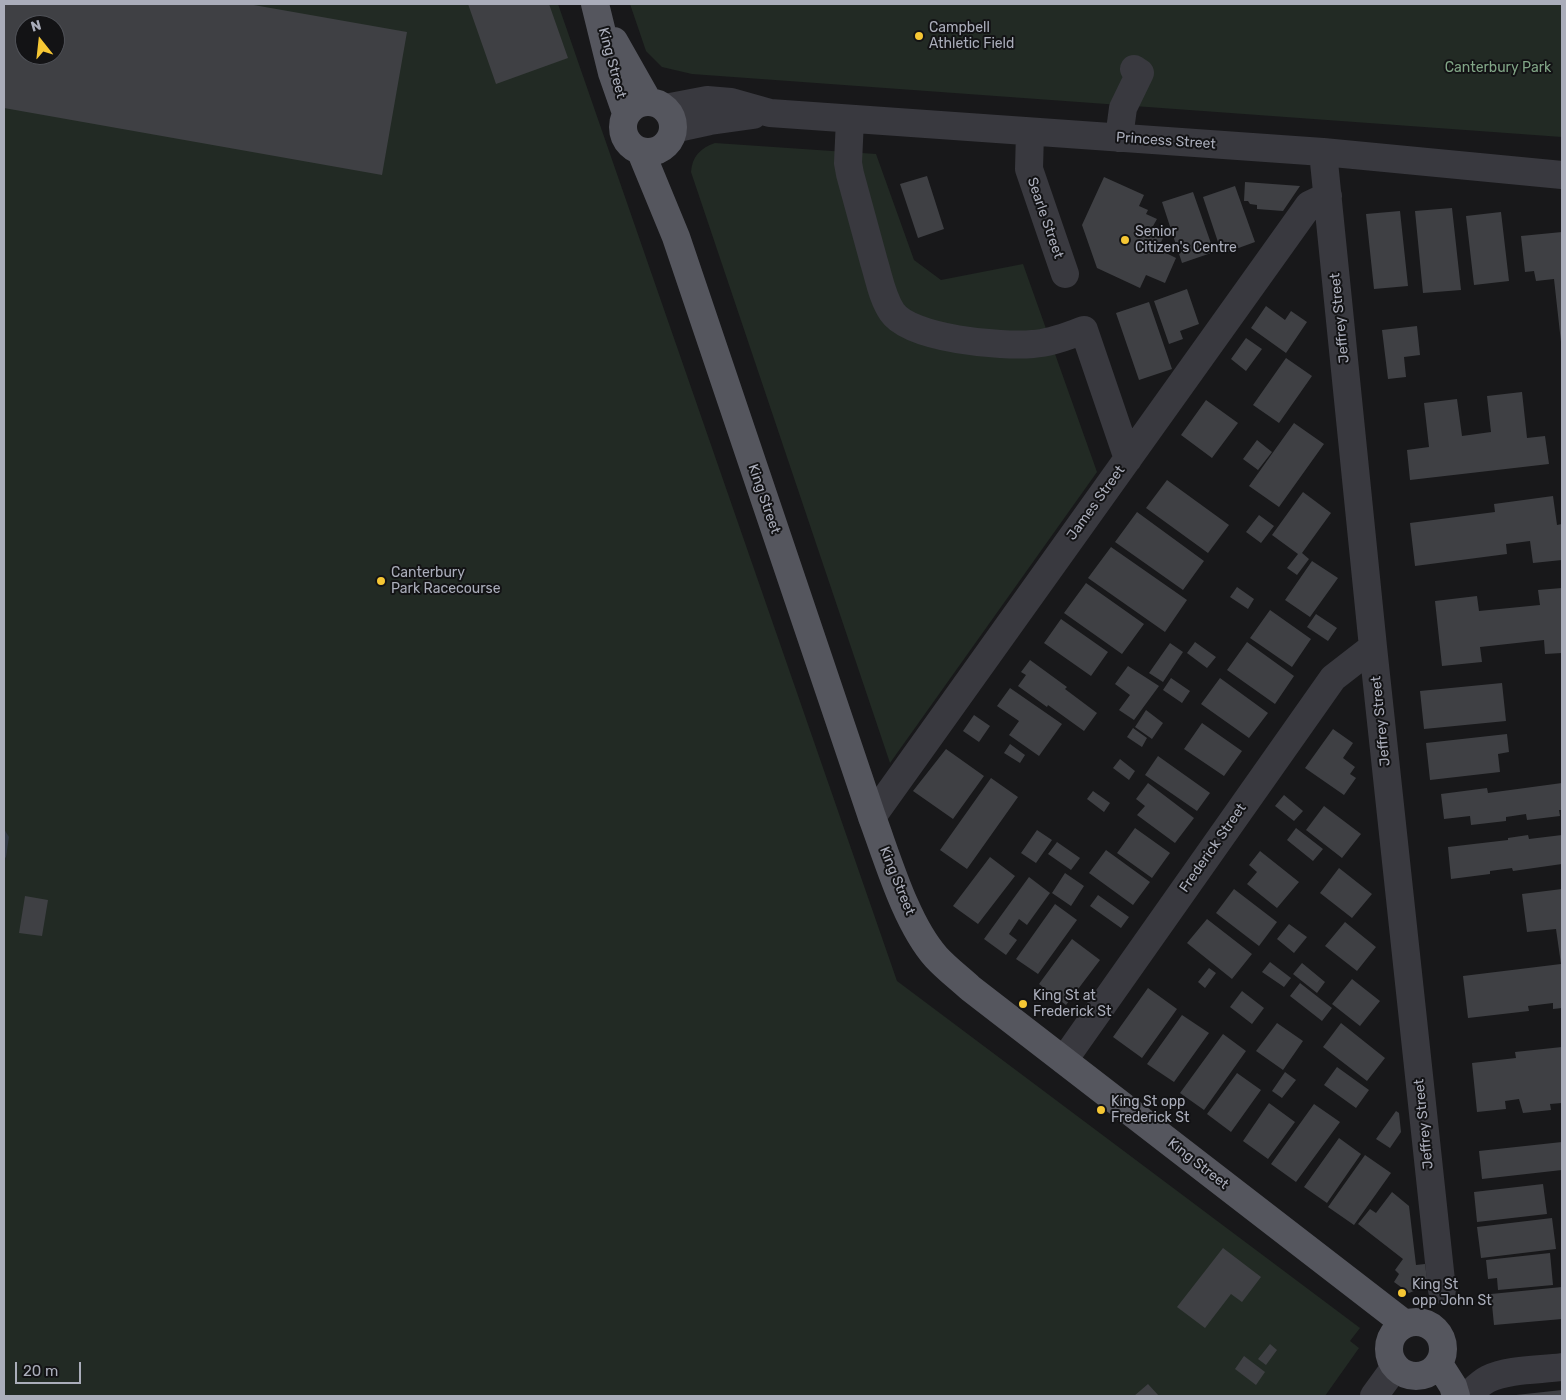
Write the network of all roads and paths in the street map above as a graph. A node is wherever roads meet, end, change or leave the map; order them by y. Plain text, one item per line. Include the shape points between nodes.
1 (597, 8) edge
2 (1134, 69) dead end
3 (850, 119) junction
4 (652, 125) junction
5 (1030, 132) junction
6 (1119, 138) junction
7 (1324, 152) junction
8 (1562, 175) edge
9 (1328, 196) junction
10 (1065, 274) dead end
11 (1128, 459) junction
12 (1373, 646) junction
13 (872, 818) junction
14 (1064, 1060) junction
15 (1442, 1290) dead end
16 (1404, 1324) junction
17 (1439, 1364) junction
18 (1396, 1366) junction
19 (1562, 1367) edge
20 (1374, 1396) edge
21 (1456, 1396) edge
22 (1467, 1396) edge

1 - 4 main road, King Street via 612,73
2 - 6 street via 1140,73 1123,108
3 - 4 street, Princess Street via 770,113
3 - 5 street, Princess Street
3 - 11 street via 850,174 882,291 893,313 912,327 950,337 1014,346 1050,341 1084,330
4 - 13 main road, King Street via 676,237
5 - 6 street, Princess Street
5 - 10 street, Searle Street via 1029,168
6 - 7 street, Princess Street
7 - 8 street, Princess Street
7 - 9 street, Jeffrey Street
9 - 11 street, James Street via 1309,205
9 - 12 street, Jeffrey Street
11 - 13 street, James Street
12 - 14 street, Frederick Street via 1333,678
12 - 15 street, Jeffrey Street
13 - 14 main road, King Street via 907,909 936,957 970,988
14 - 16 main road, King Street
16 - 17 main road via 1422,1322 1437,1331 1444,1347
16 - 18 main road via 1392,1336 1390,1343 1391,1359
17 - 18 main road via 1418,1376 1402,1372
17 - 21 main road
18 - 20 street
19 - 22 street via 1501,1374 1489,1378

